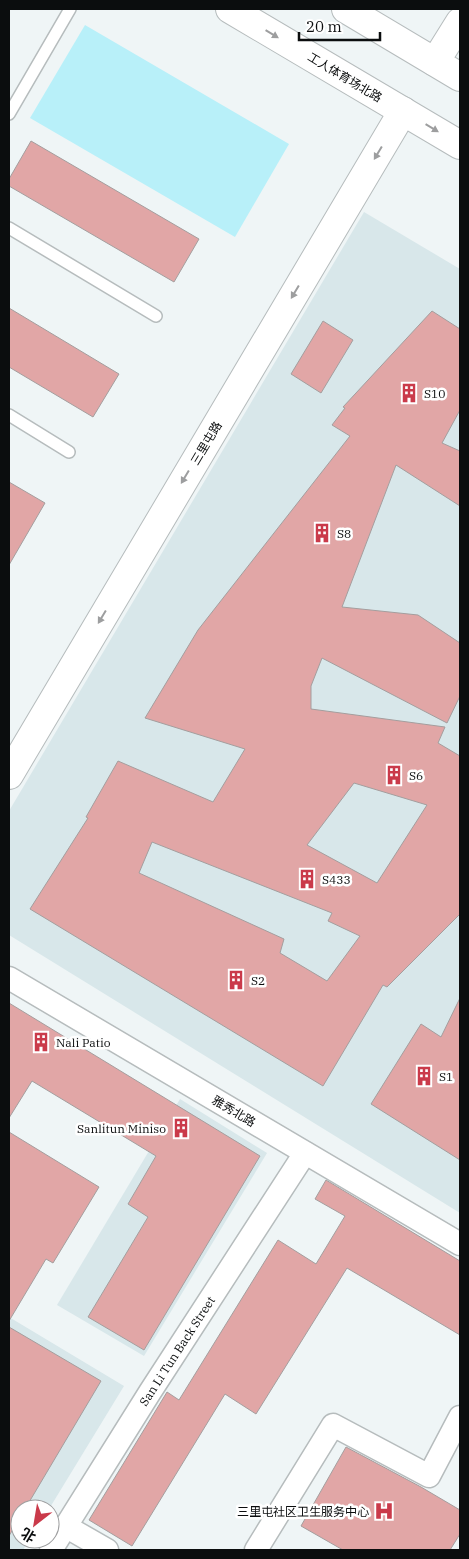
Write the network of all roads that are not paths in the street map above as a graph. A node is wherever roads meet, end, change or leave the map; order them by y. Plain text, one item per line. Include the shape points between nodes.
1 (70, 9) edge
2 (230, 9) edge
3 (346, 9) edge
4 (460, 22) edge
5 (435, 62) junction
6 (460, 77) edge
7 (403, 111) junction
8 (9, 114) edge
9 (460, 145) edge
10 (9, 228) edge
11 (156, 316) dead end
12 (9, 414) edge
13 (69, 452) dead end
14 (9, 775) edge
15 (9, 978) edge
16 (305, 1152) junction
17 (460, 1244) edge
18 (460, 1417) edge
19 (65, 1526) junction
20 (51, 1550) edge
21 (107, 1550) edge
22 (256, 1550) edge

1 - 8 lane
2 -> 7 street, 工人体育场北路
3 - 5 street
4 - 5 street
5 - 6 street
7 -> 9 street, 工人体育场北路
7 -> 14 street, 三里屯路
10 - 11 lane
12 - 13 lane
15 - 16 street, 雅秀北路
16 - 17 street, 雅秀北路
16 - 19 street, San Li Tun Back Street
18 - 22 street via 429,1476 332,1425
19 - 20 street, San Li Tun Back Street
19 - 21 street

